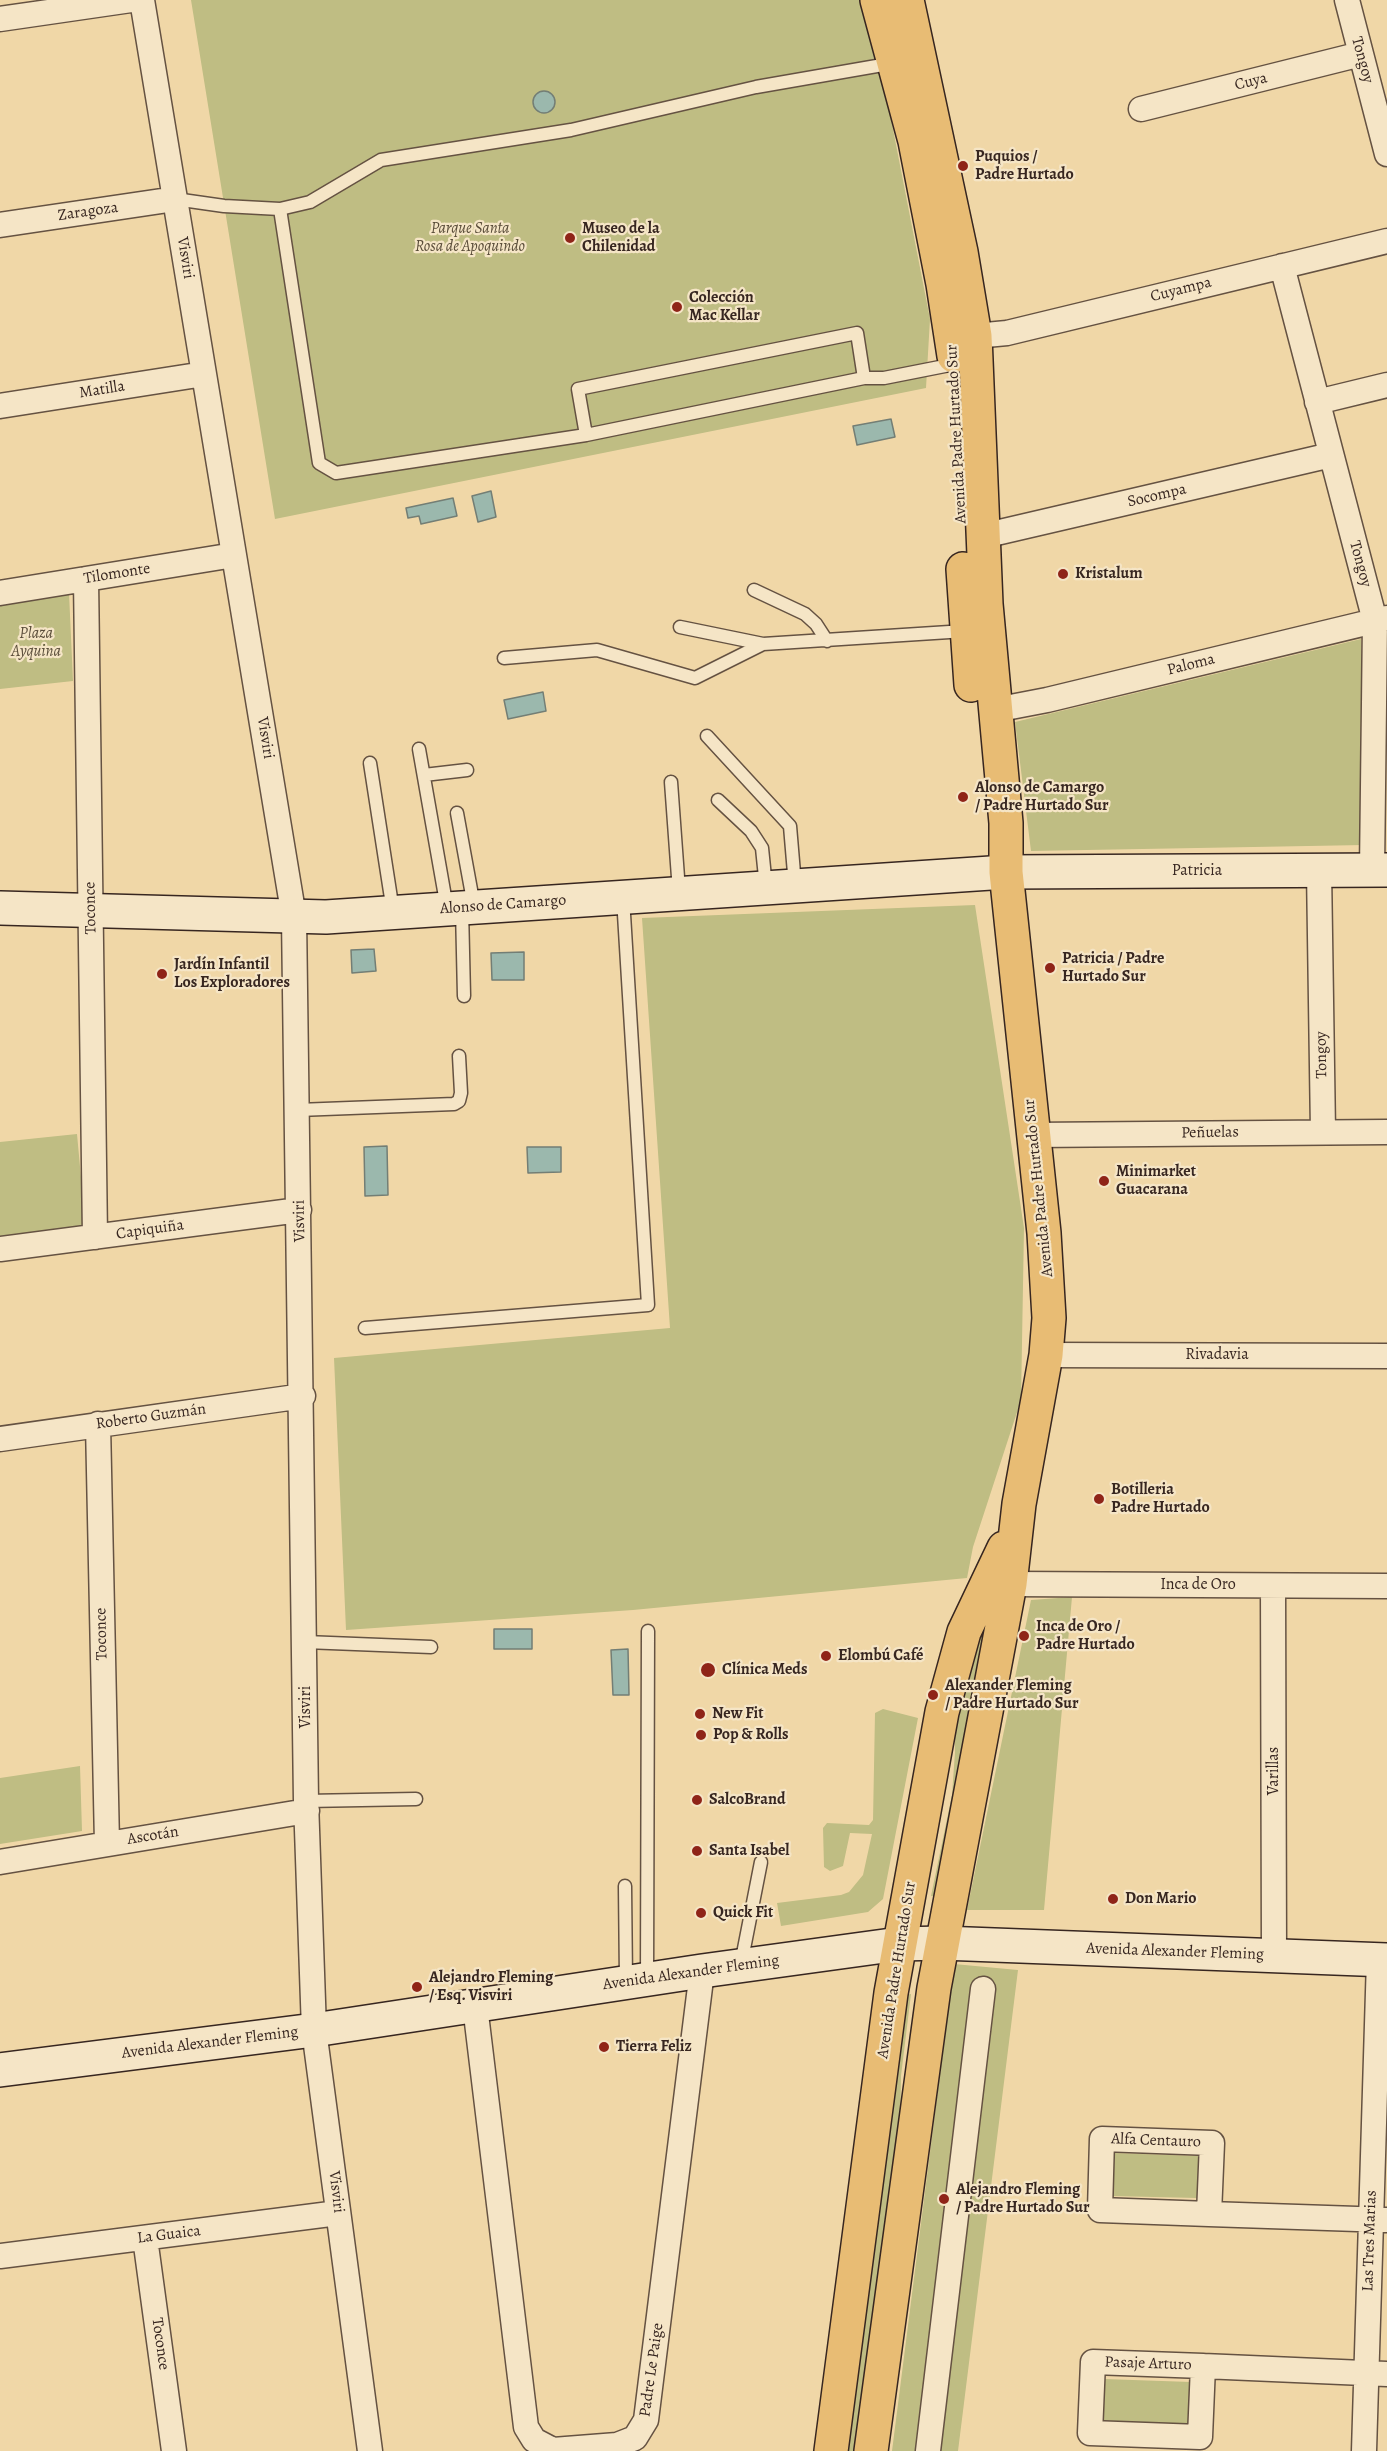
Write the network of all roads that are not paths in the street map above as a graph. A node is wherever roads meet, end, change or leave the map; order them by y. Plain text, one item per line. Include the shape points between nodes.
1 (131, 0) edge
2 (142, 0) edge
3 (878, 0) edge
4 (907, 0) edge
5 (1347, 0) edge
6 (0, 19) edge
7 (1361, 54) junction
8 (896, 62) junction
9 (1141, 109) dead end
10 (1387, 154) edge
11 (175, 199) junction
12 (280, 209) junction
13 (0, 225) edge
14 (1387, 241) edge
15 (1282, 266) junction
16 (975, 336) junction
17 (955, 364) junction
18 (204, 374) junction
19 (864, 378) junction
20 (1387, 385) edge
21 (1317, 402) junction
22 (0, 406) edge
23 (586, 435) junction
24 (1331, 455) junction
25 (983, 536) junction
26 (234, 555) junction
27 (86, 579) junction
28 (754, 590) dead end
29 (0, 593) edge
30 (1381, 619) edge
31 (681, 627) dead end
32 (965, 631) junction
33 (827, 641) junction
34 (763, 644) junction
35 (504, 658) dead end
36 (995, 710) junction
37 (707, 736) dead end
38 (419, 749) dead end
39 (370, 763) dead end
40 (466, 770) dead end
41 (424, 775) junction
42 (671, 782) dead end
43 (718, 800) dead end
44 (457, 813) dead end
45 (1319, 870) junction
46 (1380, 870) edge
47 (1006, 872) junction
48 (780, 887) junction
49 (679, 894) junction
50 (623, 897) junction
51 (0, 908) edge
52 (461, 908) junction
53 (91, 910) junction
54 (393, 912) junction
55 (294, 917) junction
56 (464, 996) dead end
57 (459, 1056) dead end
58 (298, 1110) junction
59 (1323, 1132) junction
60 (1387, 1132) edge
61 (1033, 1135) junction
62 (299, 1210) junction
63 (95, 1237) junction
64 (0, 1249) edge
65 (365, 1328) dead end
66 (1046, 1355) junction
67 (1387, 1356) edge
68 (303, 1396) junction
69 (98, 1424) junction
70 (0, 1439) edge
71 (1019, 1504) junction
72 (1010, 1584) junction
73 (1273, 1586) junction
74 (1387, 1586) edge
75 (648, 1631) dead end
76 (305, 1642) junction
77 (431, 1647) dead end
78 (416, 1799) dead end
79 (306, 1806) junction
80 (107, 1844) junction
81 (0, 1862) edge
82 (761, 1862) dead end
83 (625, 1886) dead end
84 (942, 1943) junction
85 (899, 1944) junction
86 (1274, 1956) junction
87 (1383, 1960) edge
88 (741, 1966) junction
89 (702, 1971) junction
90 (637, 1981) junction
91 (983, 1989) dead end
92 (475, 2006) junction
93 (314, 2030) junction
94 (0, 2070) edge
95 (338, 2213) junction
96 (1209, 2214) junction
97 (1379, 2220) edge
98 (146, 2238) junction
99 (0, 2256) edge
100 (1203, 2366) junction
101 (1377, 2374) edge
102 (174, 2451) edge
103 (369, 2451) edge
104 (831, 2451) edge
105 (871, 2451) edge
106 (928, 2451) edge
107 (1364, 2451) edge

1 - 6 street
2 - 11 street, Visviri
3 - 8 main road, Avenida Padre Hurtado Sur
4 - 16 main road, Avenida Padre Hurtado Sur via 959,241
5 - 7 street, Tongoy
7 - 9 street, Cuya
7 - 10 street, Tongoy
8 - 12 lane via 756,87 571,130 381,160 310,202
8 - 17 main road, Avenida Padre Hurtado Sur via 943,284
11 - 12 lane
11 - 13 street, Zaragoza
11 - 18 street, Visviri
12 - 23 lane via 319,463 336,473
14 - 15 street, Cuyampa
15 - 16 street, Cuyampa via 1007,333
15 - 21 street, Tongoy
16 - 25 main road, Avenida Padre Hurtado Sur
17 - 19 lane via 885,378
17 - 32 main road, Avenida Padre Hurtado Sur
18 - 22 street, Matilla
18 - 26 street, Visviri
19 - 23 lane
19 - 23 lane via 857,333 578,389
20 - 21 street
21 - 24 street, Tongoy
24 - 25 street, Socompa
24 - 30 street, Tongoy
25 - 36 main road, Avenida Padre Hurtado Sur
26 - 27 street, Tilomonte
26 - 55 street, Visviri
27 - 29 street, Tilomonte
27 - 53 street, Toconce
28 - 33 lane via 804,614
30 - 36 street, Paloma
30 - 46 street, Tongoy
31 - 34 lane
32 - 33 lane
32 - 47 main road, Avenida Padre Hurtado Sur via 984,802
33 - 34 lane
34 - 35 lane via 695,678 597,650
36 - 47 main road, Avenida Padre Hurtado Sur via 1006,823
37 - 48 lane via 790,826
38 - 41 lane
39 - 54 lane
40 - 41 lane
41 - 52 lane
42 - 49 lane
43 - 48 lane via 751,831
44 - 52 lane
45 - 46 street, Patricia
45 - 47 street, Patricia
45 - 59 street, Tongoy
47 - 48 street, Alonso de Camargo
47 - 61 main road, Avenida Padre Hurtado Sur
48 - 49 street, Alonso de Camargo
49 - 50 street, Alonso de Camargo
50 - 52 street, Alonso de Camargo
50 - 65 lane via 648,1305
51 - 53 street, Alonso de Camargo
52 - 54 street, Alonso de Camargo
52 - 56 lane
53 - 55 street, Alonso de Camargo
53 - 63 street, Toconce
54 - 55 street, Alonso de Camargo
55 - 58 street, Visviri
57 - 58 lane via 460,1093 454,1104
58 - 62 street, Visviri
59 - 60 street, Peñuelas
59 - 61 street, Peñuelas
61 - 66 main road, Avenida Padre Hurtado Sur via 1048,1284
62 - 63 street, Capiquiña
62 - 68 street, Visviri
63 - 64 street, Capiquiña
66 - 67 street, Rivadavia
66 - 71 main road, Avenida Padre Hurtado Sur
68 - 69 street, Roberto Guzmán
68 - 76 street, Visviri
69 - 70 street, Roberto Guzmán
69 - 80 street, Toconce
71 - 72 main road, Avenida Padre Hurtado Sur
71 - 85 main road, Avenida Padre Hurtado Sur via 954,1663
72 - 73 street, Inca de Oro
72 - 84 main road, Avenida Padre Hurtado Sur
73 - 74 street, Inca de Oro
73 - 86 street, Varillas
75 - 90 lane
76 - 77 lane
76 - 79 street, Visviri
78 - 79 lane
79 - 80 street, Ascotán
79 - 93 street, Visviri
80 - 81 street, Ascotán
82 - 88 lane
83 - 90 lane
84 - 85 street, Avenida Alexander Fleming
84 - 86 street, Avenida Alexander Fleming
84 - 105 main road, Avenida Padre Hurtado Sur
85 - 88 street, Avenida Alexander Fleming
85 - 104 main road, Avenida Padre Hurtado Sur
86 - 87 street, Avenida Alexander Fleming
87 - 97 street, Las Tres Marias
88 - 89 street, Avenida Alexander Fleming
89 - 90 street, Avenida Alexander Fleming
89 - 92 street, Padre Le Paige via 646,2420 635,2438 617,2445 553,2450 534,2440 526,2427
90 - 92 street, Avenida Alexander Fleming
91 - 106 street
92 - 93 street, Avenida Alexander Fleming
93 - 94 street, Avenida Alexander Fleming
93 - 95 street, Visviri
95 - 98 street, La Guaica
95 - 103 street, Visviri
96 - 96 street, Alfa Centauro via 1212,2143 1102,2139 1100,2210
96 - 97 street, Alfa Centauro
97 - 101 street, Las Tres Marias
98 - 99 street, La Guaica
98 - 102 street, Toconce
100 - 100 street, Pasaje Arturo via 1200,2437 1090,2433 1093,2362
100 - 101 street, Pasaje Arturo
101 - 107 street, Las Tres Marias

